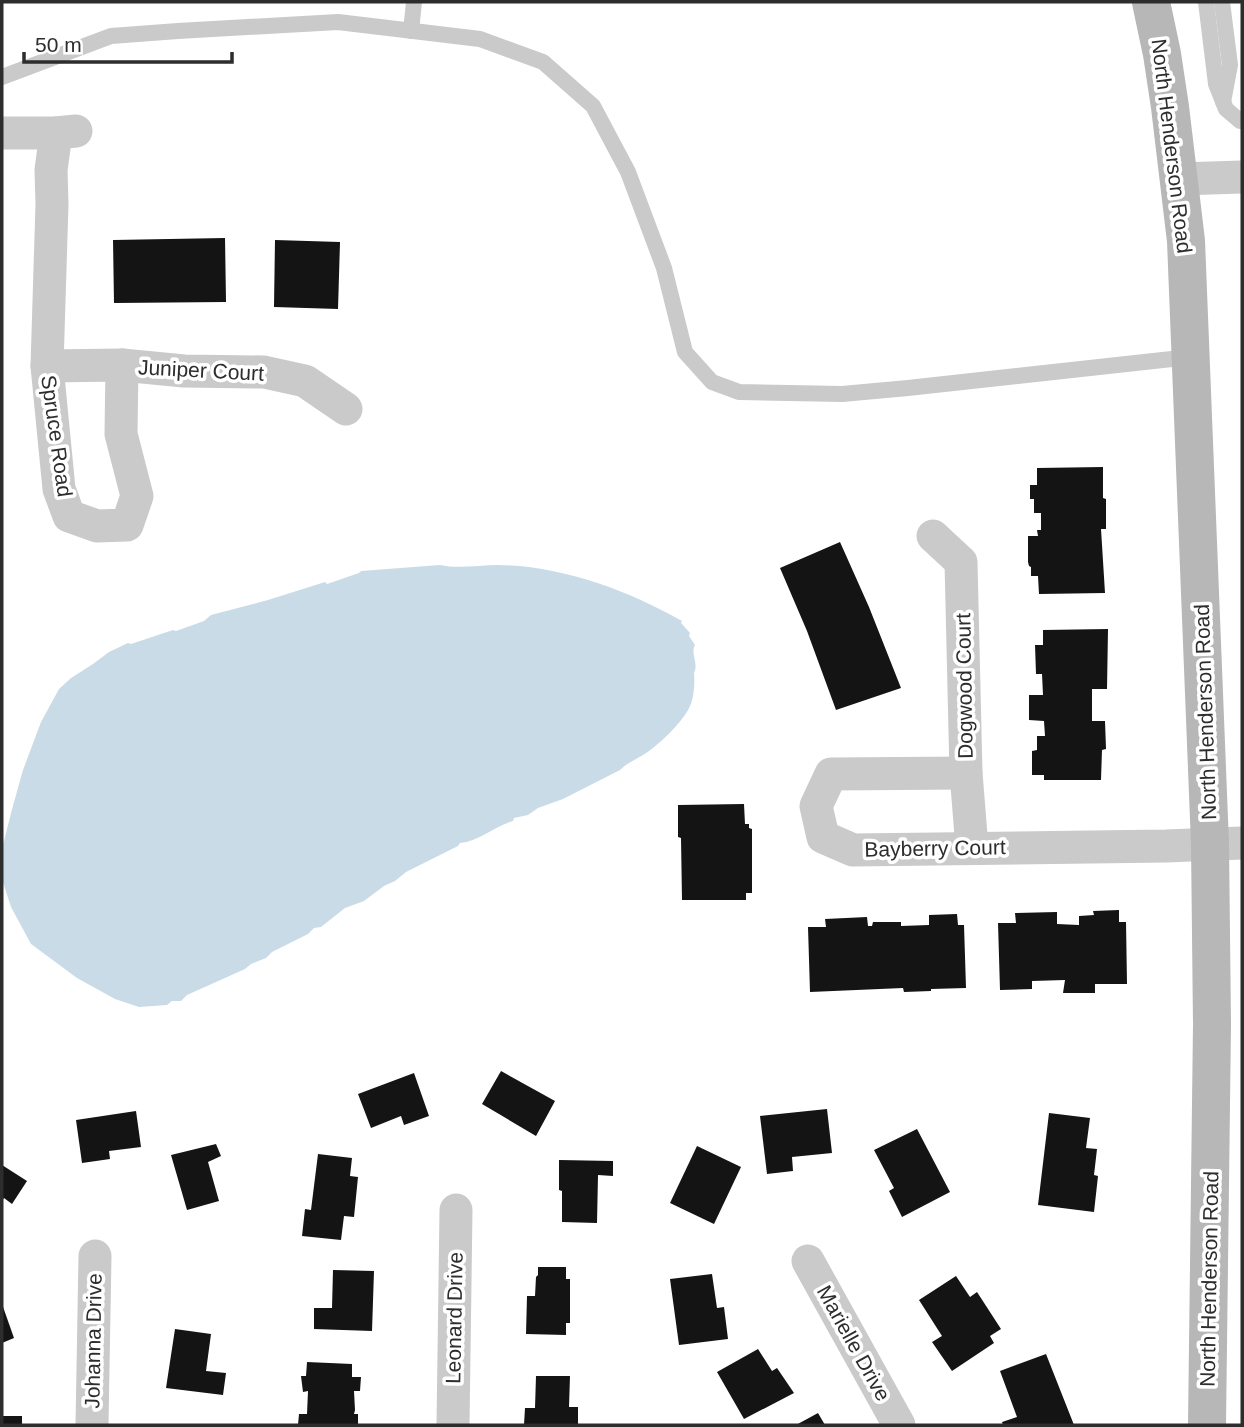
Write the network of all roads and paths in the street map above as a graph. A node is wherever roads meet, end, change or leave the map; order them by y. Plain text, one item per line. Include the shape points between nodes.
1 (414, 2) edge
2 (1151, 2) edge
3 (1206, 2) edge
4 (1222, 2) edge
5 (411, 31) junction
6 (2, 77) edge
7 (1223, 102) junction
8 (1242, 121) edge
9 (2, 133) edge
10 (1242, 177) edge
11 (1179, 179) junction
12 (1190, 357) junction
13 (122, 365) junction
14 (47, 366) junction
15 (346, 409) dead end
16 (933, 536) dead end
17 (966, 773) junction
18 (1226, 843) edge
19 (972, 848) junction
20 (456, 1210) dead end
21 (94, 1256) dead end
22 (808, 1261) dead end
23 (92, 1425) edge
24 (453, 1425) edge
25 (899, 1425) edge
26 (1207, 1425) edge

1 - 5 lane
2 - 11 main road, North Henderson Road
3 - 7 lane via 1216,84
4 - 7 lane via 1230,65
5 - 6 lane via 338,22 111,36
5 - 12 lane via 480,39 543,62 593,106 628,172 659,256 685,352 712,382 739,393 842,394
7 - 8 lane
9 - 14 street, Spruce Road via 67,132 51,170
10 - 11 street
11 - 12 main road, North Henderson Road
12 - 18 main road, North Henderson Road
13 - 14 street, Juniper Court
13 - 14 street, Spruce Road via 121,434 136,496 127,525 97,526 69,516 59,489
13 - 15 street, Juniper Court via 264,372 305,381
16 - 17 street, Dogwood Court via 961,562
17 - 19 street, Dogwood Court
17 - 19 street, Bayberry Court via 831,774 816,806 823,837 853,850
18 - 19 street, Bayberry Court
18 - 26 main road, North Henderson Road via 1212,1024
20 - 24 street, Leonard Drive
21 - 23 street, Johanna Drive
22 - 25 street, Marielle Drive

